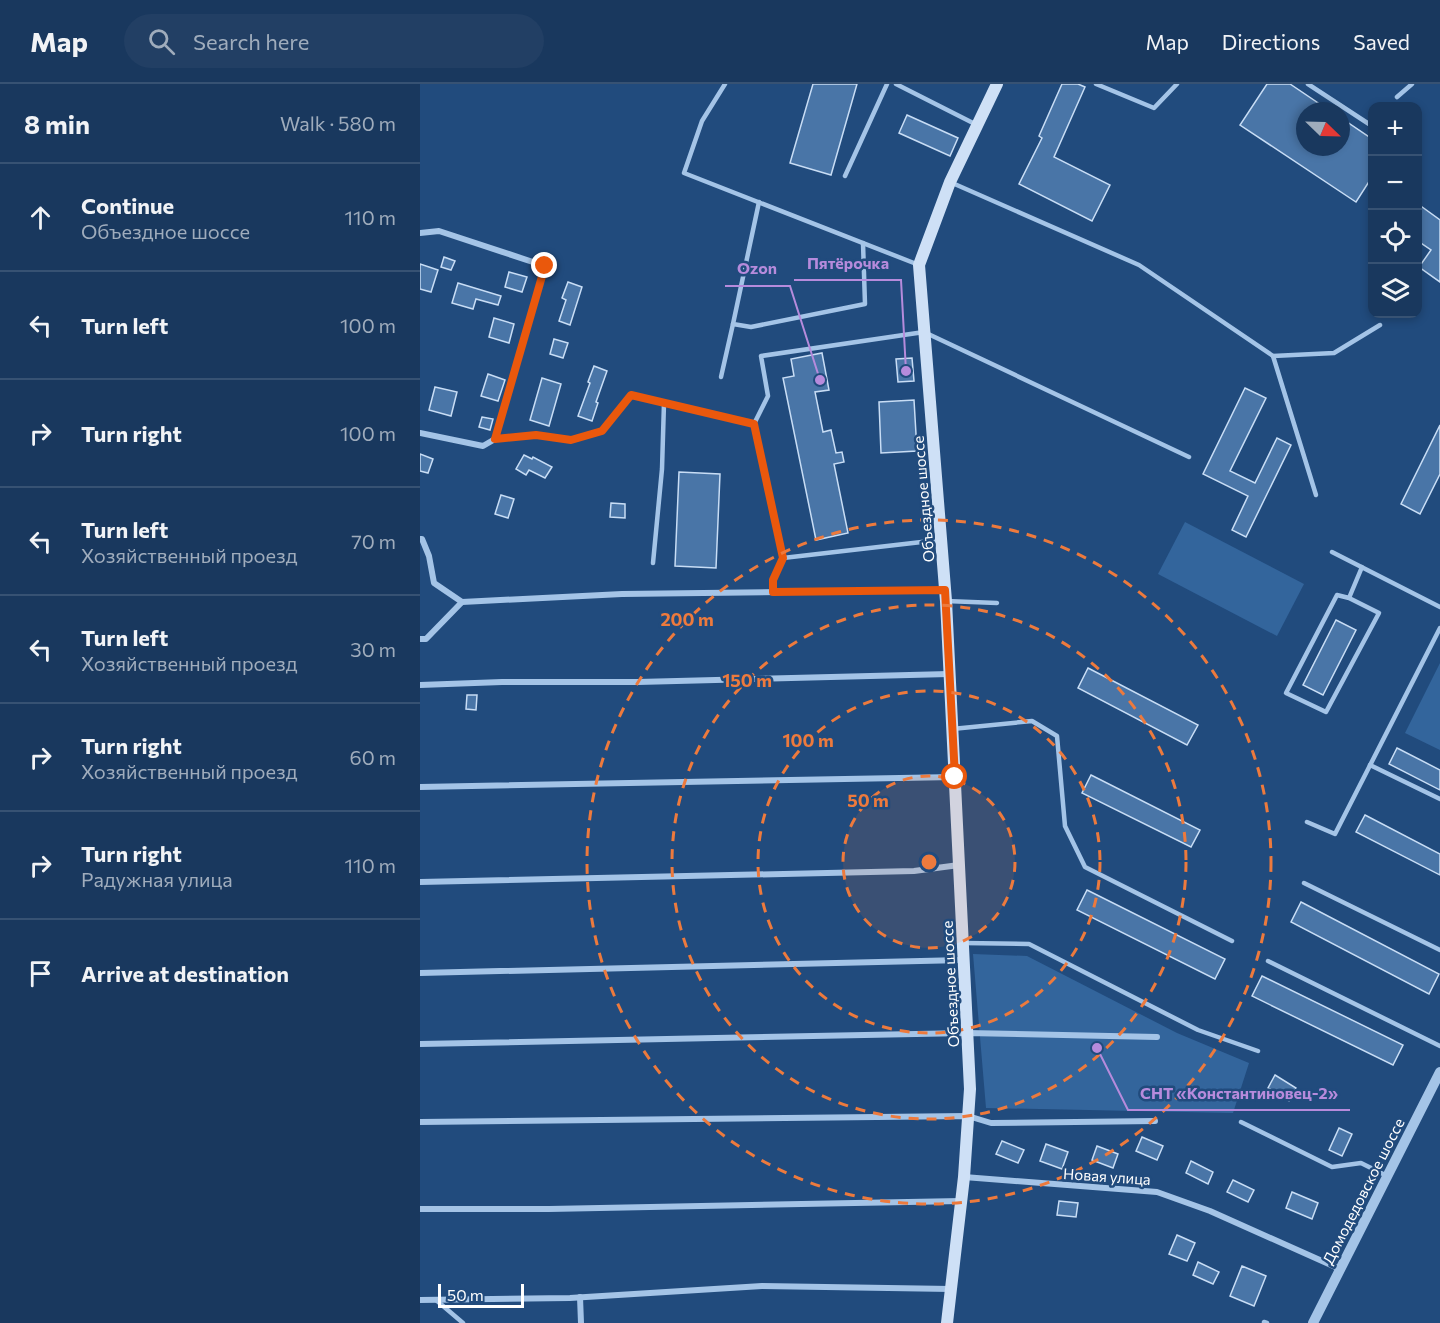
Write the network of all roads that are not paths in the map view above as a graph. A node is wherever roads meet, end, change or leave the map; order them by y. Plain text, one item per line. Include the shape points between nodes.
1 (725, 84) edge
2 (887, 84) edge
3 (896, 84) edge
4 (997, 84) edge
5 (1096, 84) edge
6 (1177, 84) edge
7 (1308, 84) edge
8 (1412, 84) edge
9 (1397, 97) dead end
10 (1368, 123) edge
11 (977, 125) junction
12 (845, 176) dead end
13 (950, 182) junction
14 (759, 202) junction
15 (420, 233) edge
16 (864, 243) junction
17 (919, 265) junction
18 (733, 324) junction
19 (1380, 325) dead end
20 (924, 332) junction
21 (1273, 356) junction
22 (721, 377) dead end
23 (664, 403) junction
24 (754, 424) junction
25 (420, 433) edge
26 (495, 439) junction
27 (1190, 457) dead end
28 (1316, 495) dead end
29 (420, 539) edge
30 (941, 540) junction
31 (1332, 552) dead end
32 (783, 558) junction
33 (653, 563) dead end
34 (1362, 567) junction
35 (773, 592) junction
36 (946, 596) junction
37 (1349, 598) junction
38 (462, 602) junction
39 (997, 603) dead end
40 (1440, 607) edge
41 (1440, 628) edge
42 (420, 639) edge
43 (950, 674) junction
44 (420, 685) edge
45 (952, 729) junction
46 (1370, 765) junction
47 (955, 777) junction
48 (420, 787) edge
49 (1440, 800) edge
50 (1307, 822) dead end
51 (959, 865) junction
52 (420, 882) edge
53 (1304, 883) dead end
54 (1232, 941) dead end
55 (963, 943) junction
56 (1440, 950) edge
57 (964, 960) junction
58 (1268, 961) dead end
59 (420, 973) edge
60 (968, 1032) junction
61 (1156, 1037) dead end
62 (420, 1044) edge
63 (1440, 1046) edge
64 (1258, 1051) dead end
65 (1440, 1072) edge
66 (1437, 1085) edge
67 (968, 1116) junction
68 (1155, 1121) dead end
69 (420, 1122) edge
70 (1241, 1122) dead end
71 (1388, 1176) junction
72 (964, 1177) junction
73 (961, 1201) junction
74 (420, 1209) edge
75 (1340, 1269) junction
76 (951, 1289) junction
77 (580, 1298) junction
78 (420, 1300) edge
79 (436, 1300) junction
80 (463, 1323) edge
81 (580, 1323) edge
82 (947, 1323) edge
83 (1313, 1323) edge

1 - 14 lane via 702,121 684,173
2 - 12 lane
3 - 11 lane
4 - 11 main road, Объездное шоссе
5 - 6 lane via 1154,108
7 - 10 lane
8 - 9 lane
11 - 13 main road, Объездное шоссе
13 - 17 main road, Объездное шоссе
13 - 21 lane via 1139,265
14 - 16 lane
14 - 18 lane
15 - 26 street via 439,231 545,266
16 - 17 lane
16 - 18 lane via 866,304 751,327
17 - 20 main road, Объездное шоссе
18 - 22 lane
19 - 21 lane via 1334,353
20 - 24 lane via 761,356 768,396
20 - 27 lane
20 - 30 main road, Объездное шоссе
21 - 28 lane
23 - 24 street
23 - 26 street via 631,395 602,431 571,440 536,435
23 - 33 lane
24 - 32 lane
25 - 26 street via 483,446
29 - 38 street via 429,556 434,583
30 - 32 lane
30 - 36 main road, Объездное шоссе
31 - 34 lane
32 - 35 lane via 773,580
34 - 37 lane
34 - 40 lane
35 - 36 street
35 - 38 street
36 - 39 lane
36 - 43 main road, Объездное шоссе
37 - 37 lane via 1337,595 1286,693 1326,712 1379,613
38 - 42 street via 426,639
41 - 46 lane
43 - 44 street
43 - 45 main road, Объездное шоссе
45 - 47 main road, Объездное шоссе
45 - 54 lane via 1032,721 1057,736 1065,826 1085,867
46 - 49 lane
46 - 50 lane via 1335,834
47 - 48 street
47 - 51 main road, Объездное шоссе
51 - 52 street via 914,871
51 - 55 main road, Объездное шоссе
53 - 56 lane
55 - 57 main road, Объездное шоссе
55 - 64 lane via 1029,944 1198,1030
57 - 59 street
57 - 60 main road, Объездное шоссе
58 - 63 lane
60 - 61 street
60 - 62 street
60 - 67 main road, Объездное шоссе
65 - 66 street, Домодедовское шоссе
66 - 71 street, Домодедовское шоссе
67 - 68 street via 991,1124
67 - 69 street
67 - 72 main road, Объездное шоссе
70 - 71 lane via 1332,1167 1361,1163
71 - 75 street, Домодедовское шоссе
72 - 73 main road, Объездное шоссе
72 - 75 street, Новая улица via 1157,1192 1210,1211
73 - 74 street
73 - 76 main road, Объездное шоссе
75 - 83 street, Домодедовское шоссе
76 - 77 street via 762,1286
76 - 82 main road, Объездное шоссе
77 - 79 street
77 - 81 street
78 - 79 street
79 - 80 lane

